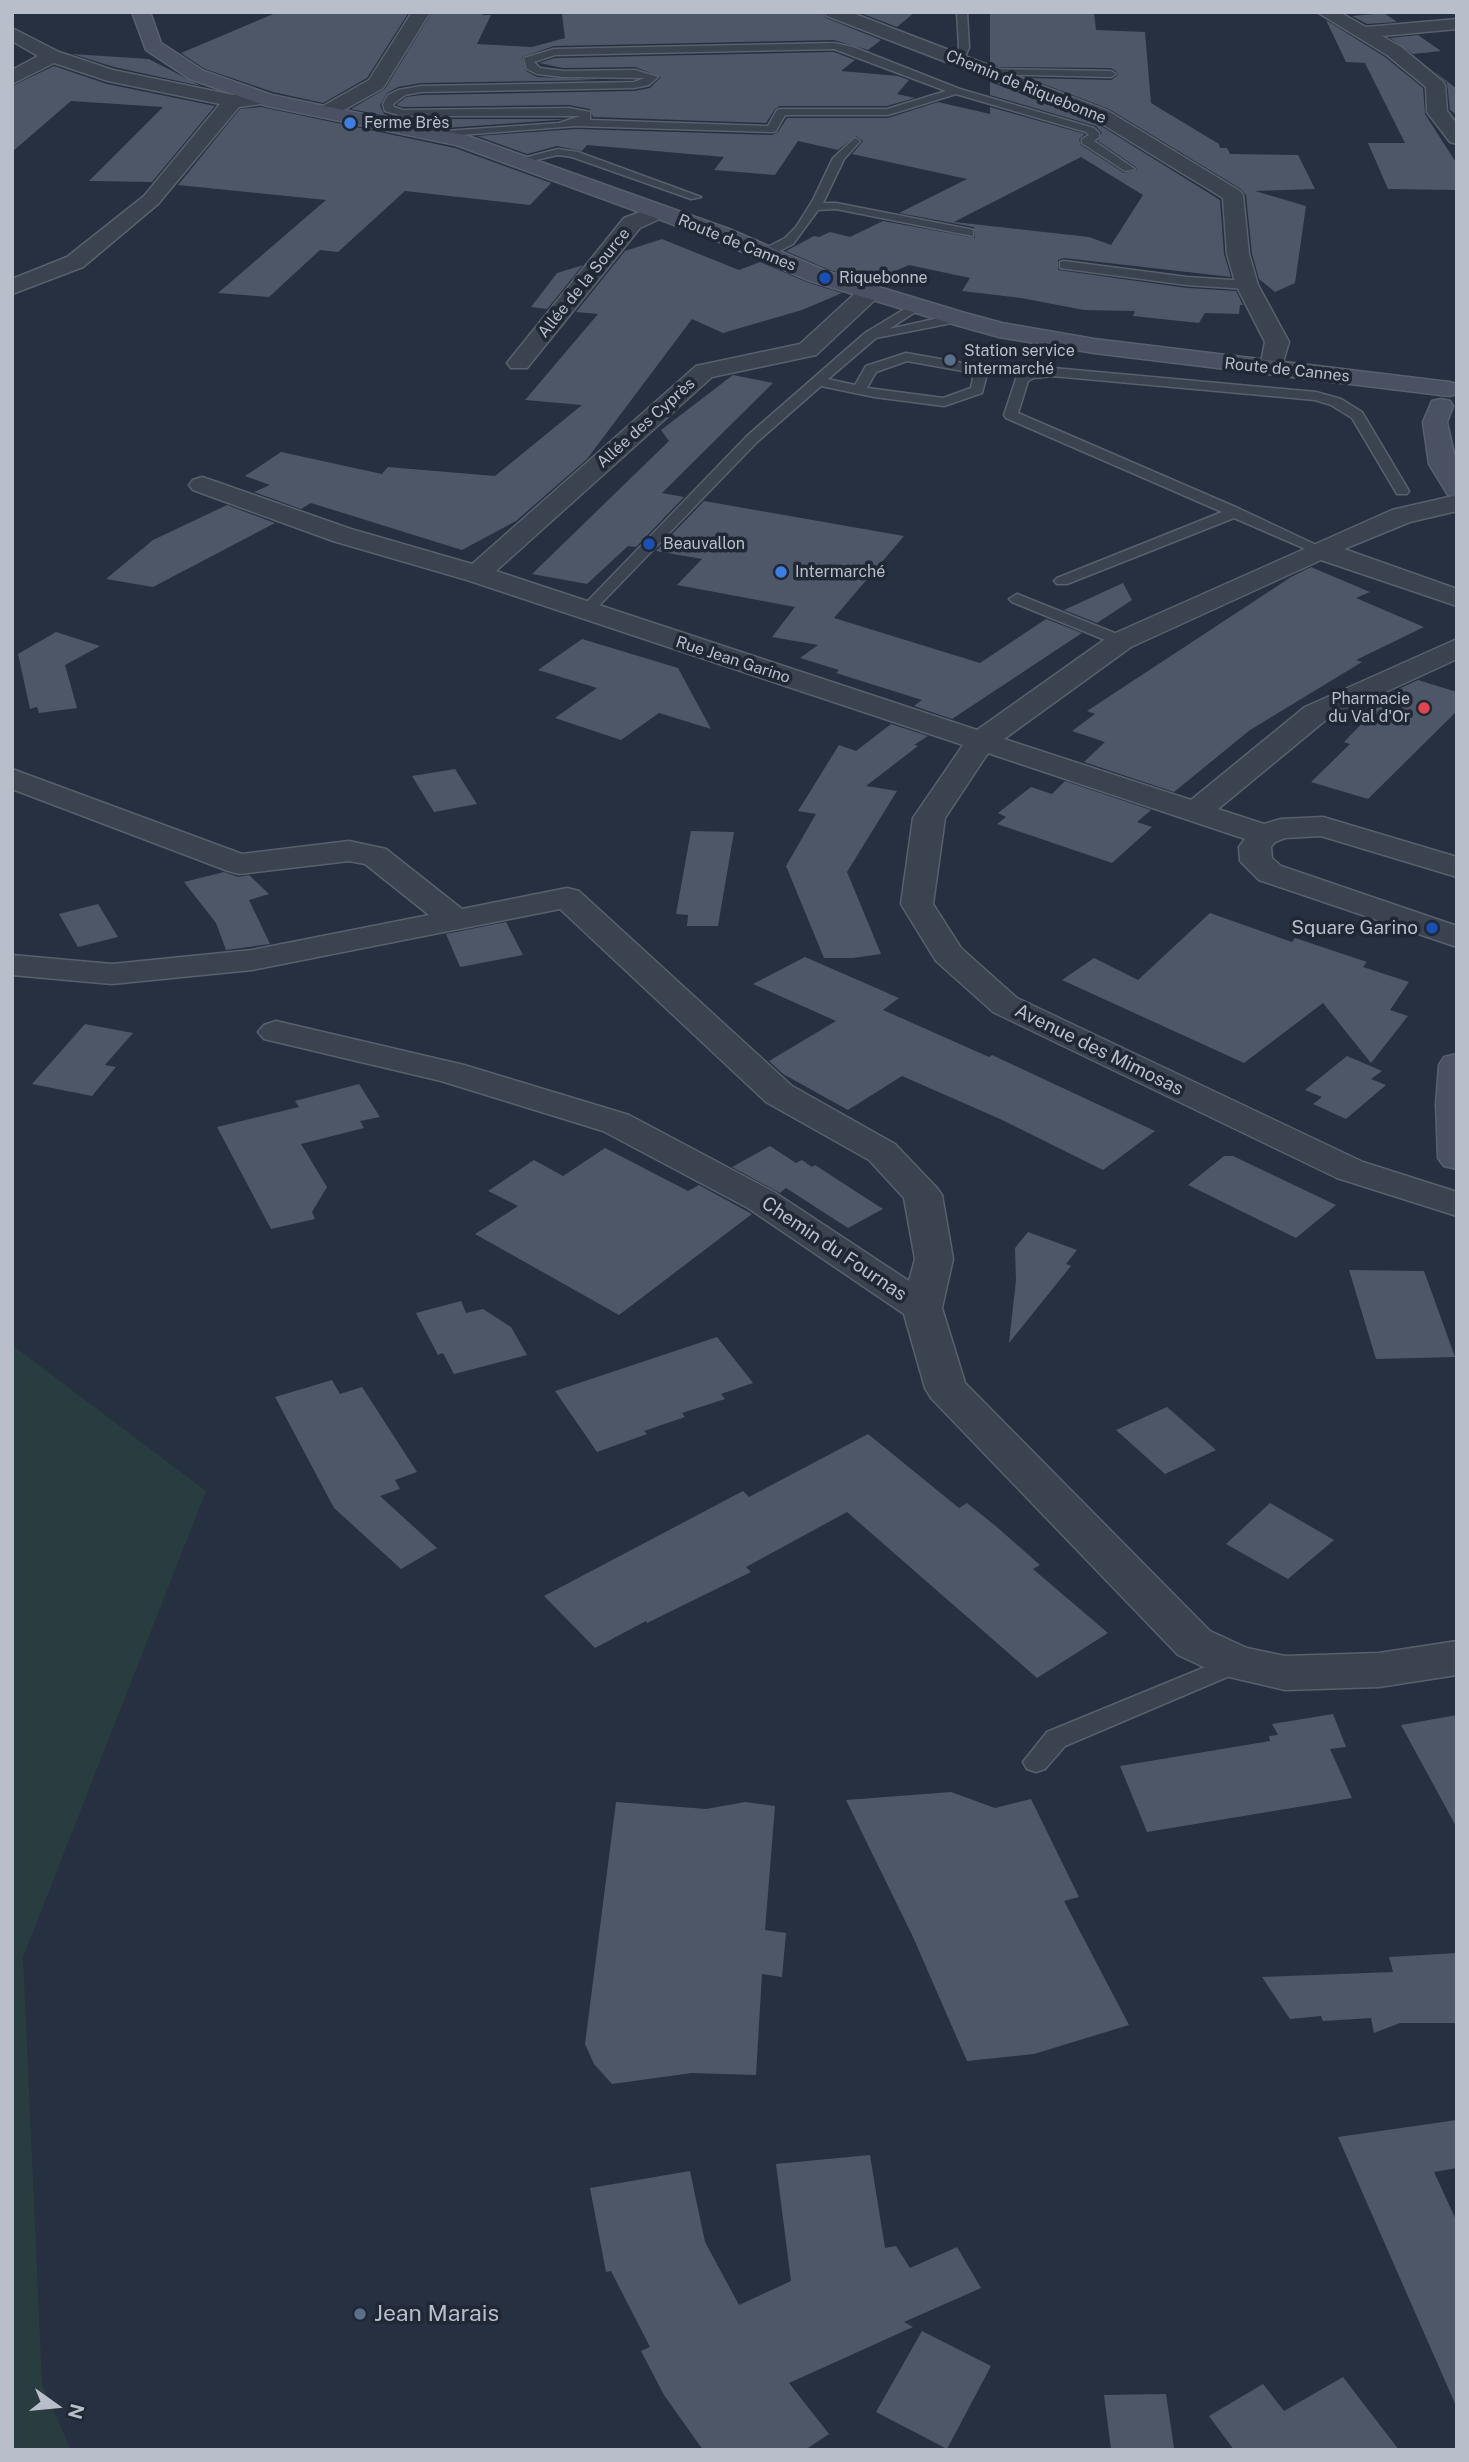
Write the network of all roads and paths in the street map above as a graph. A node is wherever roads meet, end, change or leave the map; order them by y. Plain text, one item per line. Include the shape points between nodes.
1 (141, 12) edge
2 (421, 12) edge
3 (833, 12) edge
4 (961, 12) edge
5 (1326, 12) edge
6 (1457, 24) edge
7 (12, 33) edge
8 (1361, 33) junction
9 (52, 56) junction
10 (959, 60) junction
11 (991, 72) junction
12 (1111, 74) dead end
13 (12, 78) edge
14 (956, 91) junction
15 (267, 100) junction
16 (233, 101) junction
17 (321, 109) junction
18 (576, 123) junction
19 (435, 134) junction
20 (1457, 138) edge
21 (855, 141) dead end
22 (518, 161) junction
23 (1129, 169) dead end
24 (695, 197) dead end
25 (814, 207) junction
26 (656, 212) junction
27 (968, 233) dead end
28 (768, 252) junction
29 (1064, 265) dead end
30 (1247, 285) junction
31 (12, 287) edge
32 (870, 292) junction
33 (916, 306) junction
34 (957, 318) junction
35 (870, 336) junction
36 (519, 363) dead end
37 (1272, 368) junction
38 (817, 381) junction
39 (859, 390) junction
40 (1447, 399) edge
41 (202, 485) dead end
42 (1455, 486) edge
43 (1402, 491) dead end
44 (1235, 512) junction
45 (1320, 550) junction
46 (477, 575) junction
47 (1062, 581) dead end
48 (1457, 598) edge
49 (1017, 599) dead end
50 (586, 611) junction
51 (1121, 641) junction
52 (1457, 648) edge
53 (980, 742) junction
54 (12, 778) edge
55 (1196, 812) junction
56 (1264, 835) junction
57 (1457, 867) edge
58 (456, 920) junction
59 (1457, 937) edge
60 (12, 965) edge
61 (276, 1032) dead end
62 (1457, 1065) edge
63 (1457, 1158) edge
64 (1457, 1204) edge
65 (922, 1308) junction
66 (1457, 1658) edge
67 (1237, 1663) junction
68 (1036, 1762) dead end

1 - 15 main road, Route de Cannes via 153,46 197,75
2 - 17 street via 376,84
3 - 10 street, Chemin de Riquebonne
4 - 10 lane via 964,47
5 - 8 street
6 - 8 street
7 - 9 street
8 - 20 street via 1394,51 1435,85 1437,112
9 - 13 street
9 - 16 street via 108,75
10 - 11 street, Chemin de Riquebonne
11 - 12 lane
11 - 30 street, Chemin de Riquebonne via 1101,115 1233,195 1238,254
14 - 18 lane via 888,112 781,112 772,129
14 - 18 lane via 849,49 772,46 554,52 528,60 531,67 563,74 653,77 634,85 421,89 402,92 388,104 389,109 402,113 421,114 586,114
14 - 23 lane via 1090,130 1094,137 1086,141
15 - 16 street
15 - 17 main road, Route de Cannes
16 - 31 street via 150,200 75,262
17 - 19 main road, Route de Cannes
18 - 19 lane
19 - 22 main road, Route de Cannes
21 - 25 lane via 839,158
22 - 24 lane via 558,152 574,154
22 - 26 main road, Route de Cannes
25 - 27 lane via 836,206
25 - 28 lane via 789,241
26 - 28 main road, Route de Cannes
26 - 36 street, Allée de la Source via 632,223
28 - 32 main road, Route de Cannes via 818,276
29 - 30 lane
30 - 37 street, Chemin de Riquebonne via 1277,342
32 - 33 main road, Route de Cannes
32 - 46 street, Allée des Cyprès via 808,350 704,371
33 - 34 main road, Route de Cannes
33 - 35 lane
34 - 35 lane
34 - 37 main road, Route de Cannes via 1047,339
35 - 38 lane
37 - 40 main road, Route de Cannes via 1376,379
38 - 39 lane
38 - 50 lane via 727,463
39 - 39 lane via 944,402 976,390 981,370 906,357 871,369
40 - 42 main road via 1435,422 1442,464
41 - 46 street, Rue Jean Garino via 342,535
42 - 45 street, Avenue des Mimosas via 1440,505
43 - 44 lane via 1357,415 1316,396 1053,372 1022,379 1011,415
44 - 45 lane
44 - 47 lane
45 - 48 street
45 - 51 street, Avenue des Mimosas
46 - 50 street, Rue Jean Garino
49 - 51 lane
50 - 53 street, Rue Jean Garino
51 - 53 street, Avenue des Mimosas
52 - 55 street via 1316,713
53 - 55 street, Rue Jean Garino
53 - 64 street, Avenue des Mimosas via 929,818 917,904 948,954 1005,1005 1350,1170
54 - 58 street via 239,864 349,850 375,856
55 - 56 street, Rue Jean Garino
56 - 57 street via 1323,826
56 - 59 street via 1255,847 1256,861 1270,873
58 - 60 street via 252,960 113,974
58 - 65 street via 567,898 779,1094 882,1152 923,1195 934,1259
61 - 65 street, Chemin du Fournas via 451,1073 616,1123 761,1200
62 - 63 main road
65 - 67 street, Chemin du Fournas via 946,1388 1194,1643
66 - 67 street, Chemin du Fournas via 1379,1670 1285,1673
67 - 68 lane via 1056,1738

